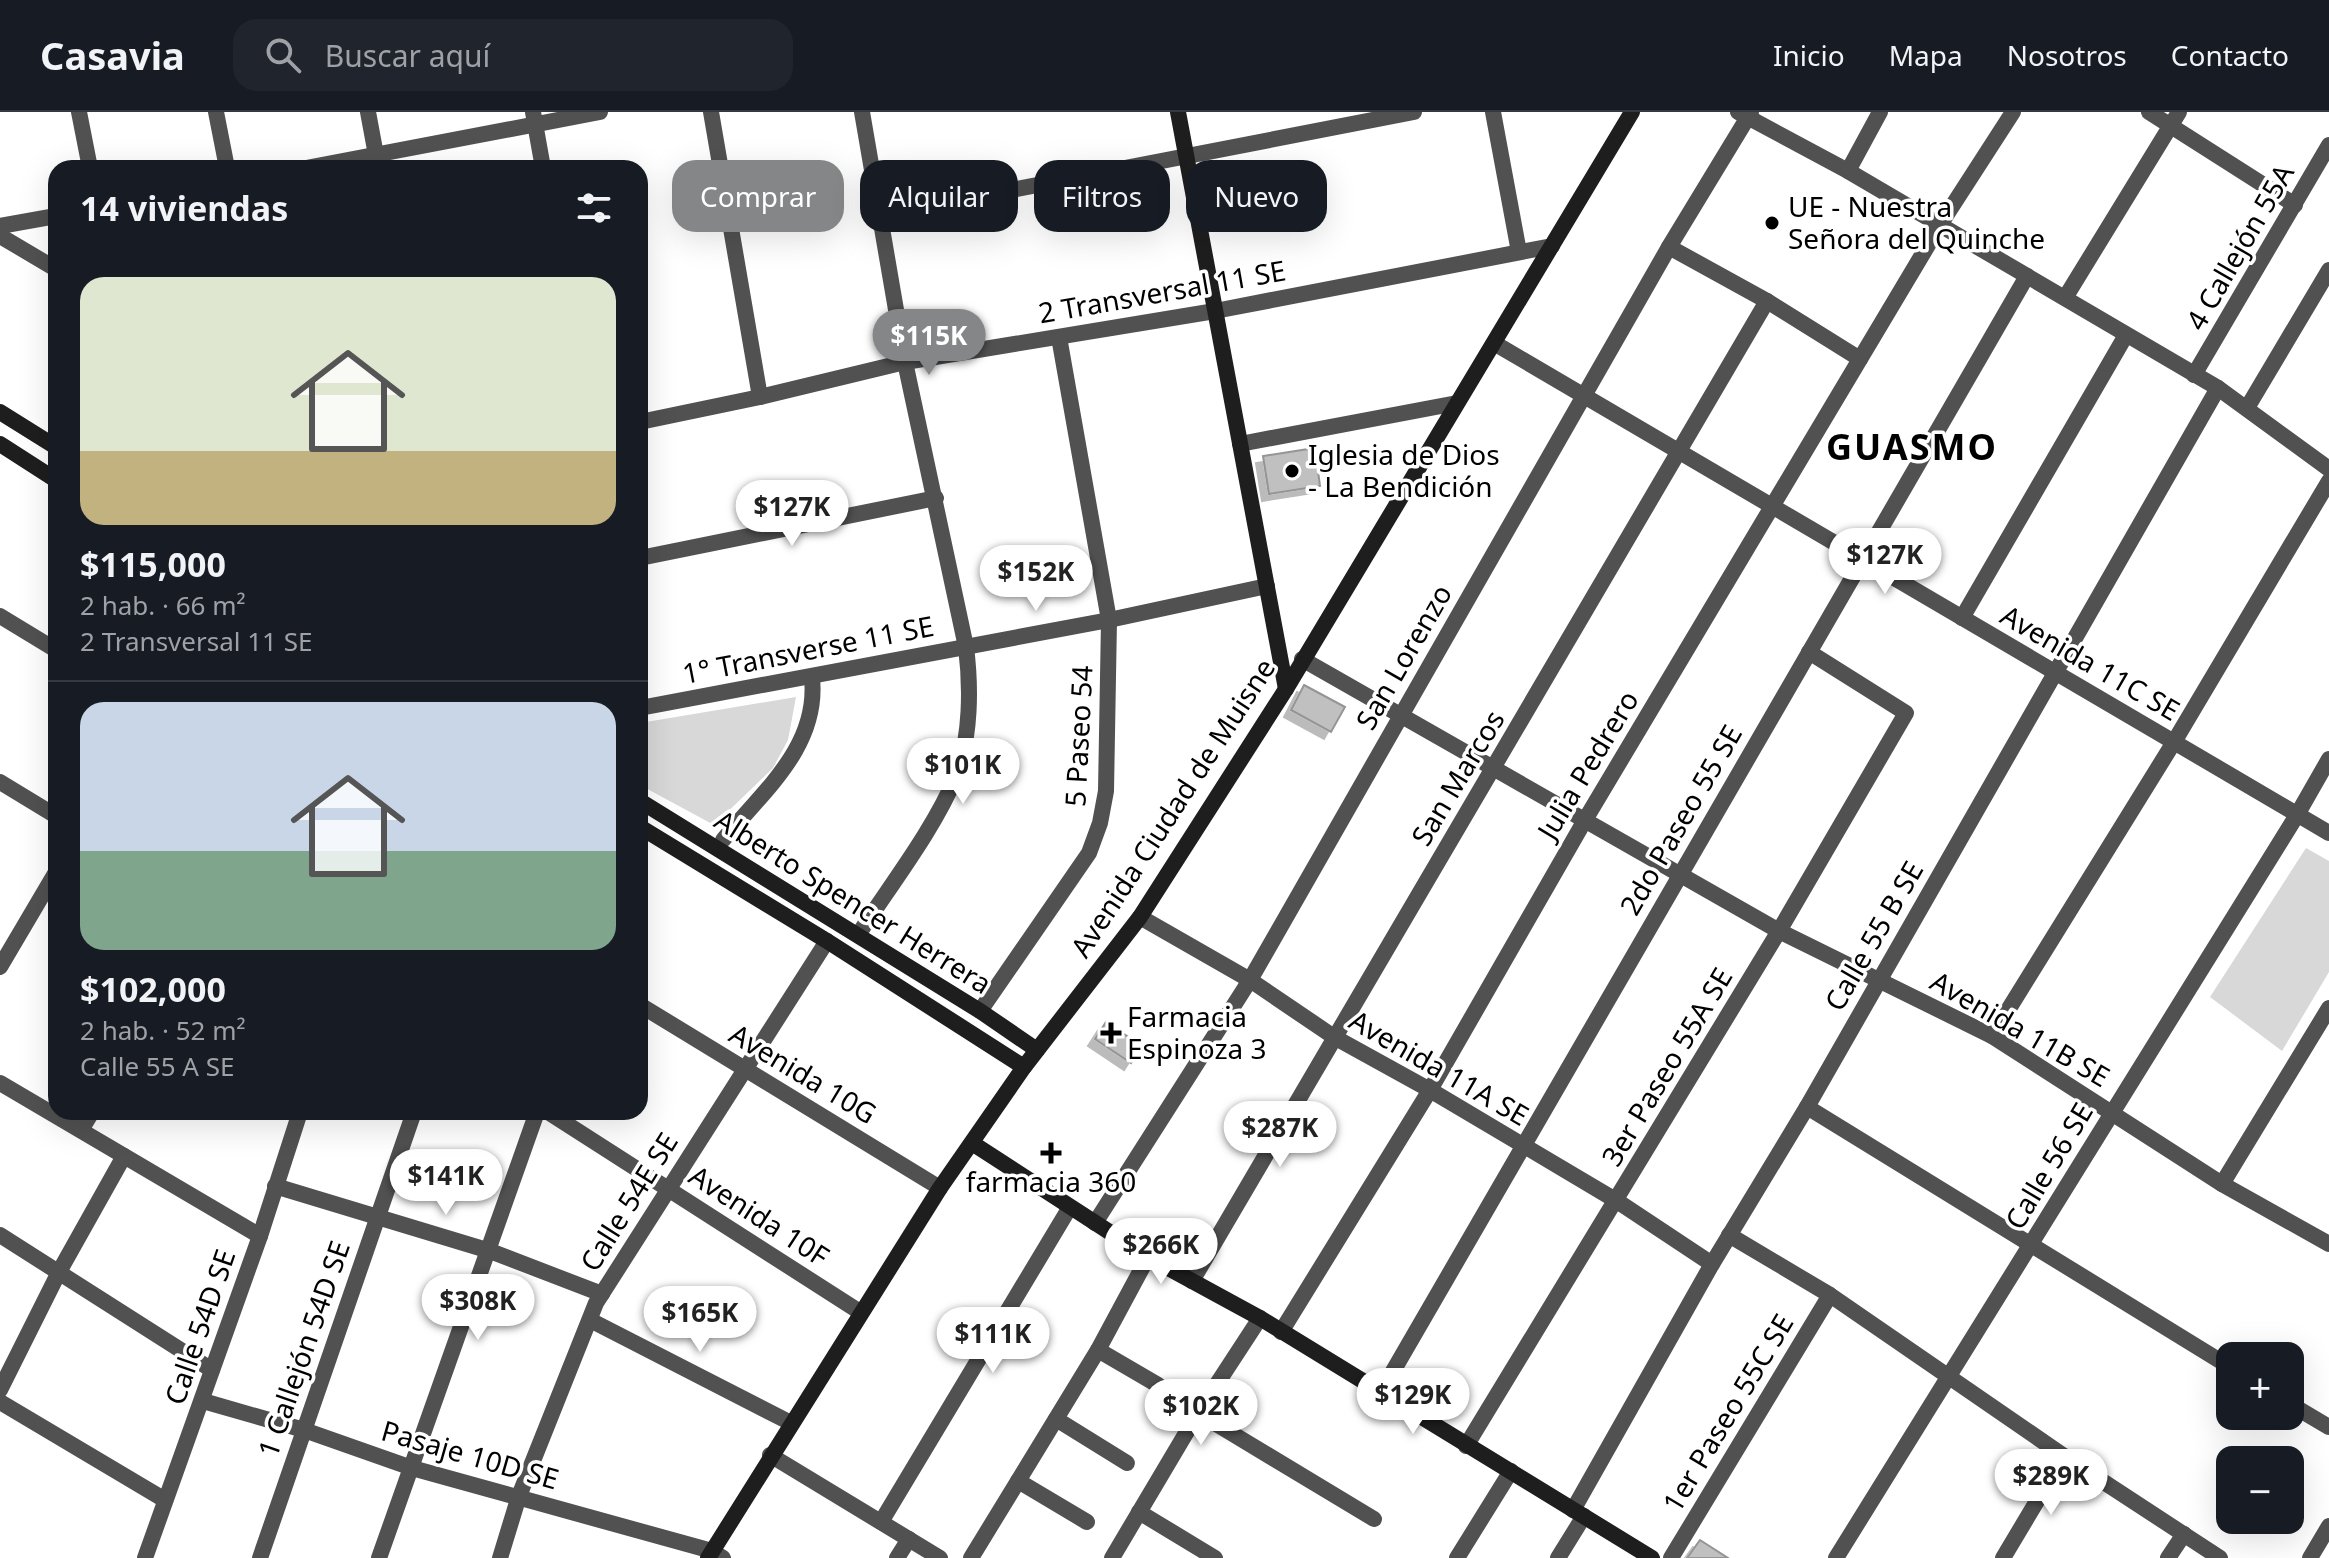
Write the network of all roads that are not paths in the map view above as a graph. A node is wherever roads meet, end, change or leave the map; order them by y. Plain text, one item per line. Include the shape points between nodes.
1 (79, 112) edge
2 (216, 112) edge
3 (368, 112) edge
4 (600, 112) edge
5 (711, 112) edge
6 (862, 112) edge
7 (1178, 112) edge
8 (1414, 112) edge
9 (1493, 112) edge
10 (1632, 112) edge
11 (1880, 112) edge
12 (2013, 112) edge
13 (2149, 112) edge
14 (1745, 114) edge
15 (534, 118) edge
16 (2175, 118) edge
17 (2329, 145) edge
18 (376, 155) junction
19 (1186, 158) junction
20 (88, 160) edge
21 (225, 160) edge
22 (349, 160) edge
23 (542, 160) edge
24 (869, 160) edge
25 (1848, 171) junction
26 (1018, 190) edge
27 (2295, 205) junction
28 (48, 217) edge
29 (1940, 225) junction
30 (0, 226) edge
31 (881, 232) edge
32 (0, 236) edge
33 (1552, 246) junction
34 (1669, 247) junction
35 (1519, 252) junction
36 (48, 264) edge
37 (2329, 270) edge
38 (2027, 276) junction
39 (2065, 298) junction
40 (1767, 301) junction
41 (1215, 311) junction
42 (2126, 335) junction
43 (1059, 337) junction
44 (1494, 343) junction
45 (1860, 359) junction
46 (905, 362) junction
47 (2194, 375) junction
48 (2218, 388) junction
49 (1584, 396) junction
50 (760, 397) junction
51 (1457, 403) junction
52 (2247, 408) junction
53 (0, 412) edge
54 (648, 420) edge
55 (48, 442) edge
56 (0, 444) edge
57 (1240, 444) junction
58 (1678, 451) junction
59 (2329, 469) edge
60 (48, 475) edge
61 (2329, 481) edge
62 (936, 498) junction
63 (1773, 507) junction
64 (648, 556) edge
65 (1863, 560) junction
66 (1267, 586) junction
67 (0, 616) edge
68 (1962, 618) junction
69 (1109, 620) junction
70 (48, 645) edge
71 (966, 647) junction
72 (1809, 652) junction
73 (1302, 659) junction
74 (2055, 672) junction
75 (812, 678) junction
76 (1286, 689) junction
77 (648, 707) edge
78 (1401, 715) junction
79 (2174, 742) junction
80 (2329, 759) edge
81 (1494, 768) junction
82 (0, 782) edge
83 (648, 806) edge
84 (48, 811) edge
85 (2297, 815) junction
86 (1585, 820) junction
87 (648, 832) edge
88 (2329, 833) edge
89 (723, 840) dead end
90 (1680, 874) junction
91 (48, 886) edge
92 (1140, 917) junction
93 (1779, 931) junction
94 (858, 935) junction
95 (827, 941) junction
96 (0, 967) edge
97 (1250, 980) junction
98 (1878, 980) junction
99 (2329, 1008) edge
100 (648, 1010) edge
101 (980, 1011) junction
102 (1992, 1036) junction
103 (1334, 1037) junction
104 (1037, 1050) junction
105 (1024, 1067) junction
106 (745, 1069) junction
107 (0, 1083) edge
108 (1430, 1090) junction
109 (1807, 1107) junction
110 (48, 1111) edge
111 (2112, 1112) junction
112 (64, 1120) edge
113 (87, 1120) edge
114 (297, 1120) edge
115 (411, 1120) edge
116 (534, 1120) edge
117 (560, 1120) edge
118 (81, 1130) junction
119 (972, 1143) junction
120 (1523, 1147) junction
121 (124, 1156) junction
122 (2222, 1184) junction
123 (275, 1186) junction
124 (940, 1188) junction
125 (668, 1189) junction
126 (1617, 1201) junction
127 (1070, 1207) junction
128 (377, 1217) junction
129 (1095, 1223) junction
130 (0, 1235) edge
131 (1729, 1235) junction
132 (260, 1236) junction
133 (2329, 1244) edge
134 (2031, 1246) junction
135 (490, 1251) junction
136 (1148, 1257) junction
137 (1712, 1264) junction
138 (59, 1272) junction
139 (1192, 1281) junction
140 (602, 1294) junction
141 (1830, 1295) junction
142 (860, 1312) junction
143 (1260, 1318) junction
144 (590, 1320) junction
145 (1281, 1332) junction
146 (1098, 1350) junction
147 (2216, 1358) edge
148 (212, 1370) junction
149 (1951, 1376) junction
150 (1158, 1385) dead end
151 (0, 1390) edge
152 (1381, 1392) junction
153 (203, 1401) junction
154 (0, 1402) edge
155 (2304, 1412) edge
156 (1198, 1413) junction
157 (1056, 1419) junction
158 (791, 1423) junction
159 (2329, 1427) edge
160 (304, 1430) junction
161 (1466, 1446) junction
162 (770, 1455) junction
163 (2064, 1456) junction
164 (1127, 1463) dead end
165 (412, 1468) junction
166 (1511, 1471) junction
167 (1018, 1481) junction
168 (519, 1496) junction
169 (165, 1500) junction
170 (1139, 1512) junction
171 (1579, 1513) junction
172 (1374, 1519) dead end
173 (881, 1522) junction
174 (1087, 1522) dead end
175 (2329, 1526) edge
176 (2184, 1534) junction
177 (909, 1539) junction
178 (714, 1556) edge
179 (145, 1558) edge
180 (260, 1558) edge
181 (379, 1558) edge
182 (500, 1558) edge
183 (897, 1558) edge
184 (940, 1558) edge
185 (971, 1558) edge
186 (1112, 1558) edge
187 (1215, 1558) edge
188 (1457, 1558) edge
189 (1558, 1558) edge
190 (1652, 1558) edge
191 (1671, 1558) edge
192 (1836, 1558) edge
193 (2003, 1558) edge
194 (2168, 1558) edge
195 (2220, 1558) edge
196 (2310, 1558) edge

1 - 20 street
2 - 21 street
3 - 18 street
4 - 15 street
5 - 50 street
6 - 24 street
7 - 19 street
8 - 19 street
9 - 35 street
10 - 33 street, Avenida Ciudad de Muisne
11 - 25 street
12 - 29 street, Julia Pedrero
13 - 16 street
14 - 25 street
14 - 34 street, San Lorenzo
15 - 18 street
15 - 23 street
16 - 27 street
16 - 39 street
17 - 27 street, 4 Callejón 55A
18 - 22 street
19 - 26 street
19 - 41 street
25 - 29 street
27 - 47 street, 4 Callejón 55A
28 - 30 street
29 - 38 street
29 - 45 street, Julia Pedrero
31 - 46 street
32 - 36 street
33 - 35 street, 2 Transversal 11 SE
33 - 44 street, Avenida Ciudad de Muisne
34 - 40 street
34 - 49 street, San Lorenzo
35 - 41 street, 2 Transversal 11 SE
37 - 52 street
38 - 39 street
38 - 65 street, 2do Paseo 55 SE
39 - 42 street
40 - 45 street
40 - 58 street, San Marcos
41 - 43 street, 2 Transversal 11 SE
41 - 57 street
42 - 47 street
42 - 68 street
43 - 46 street, 2 Transversal 11 SE
43 - 69 street, 5 Paseo 54
44 - 49 street, Avenida 11C SE
44 - 51 street, Avenida Ciudad de Muisne
45 - 63 street, Julia Pedrero
46 - 50 street, 2 Transversal 11 SE
46 - 62 street
47 - 48 street
48 - 52 street
48 - 74 street, Calle 55 B SE
49 - 58 street, Avenida 11C SE
49 - 78 street, San Lorenzo
50 - 54 street, 2 Transversal 11 SE
51 - 57 street
51 - 73 street, Avenida Ciudad de Muisne
52 - 59 street
53 - 55 street
56 - 60 street
57 - 66 street
58 - 63 street, Avenida 11C SE
58 - 81 street, San Marcos
61 - 79 street
62 - 64 street
62 - 71 street
63 - 65 street, Avenida 11C SE
63 - 86 street, Julia Pedrero
65 - 68 street, Avenida 11C SE
65 - 72 street, 2do Paseo 55 SE
66 - 69 street, 1° Transverse 11 SE
66 - 76 street
67 - 70 street
68 - 74 street, Avenida 11C SE
69 - 71 street, 1° Transverse 11 SE
69 - 101 street, 5 Paseo 54 via 1106,791 1100,823 1089,853
71 - 75 street, 1° Transverse 11 SE
71 - 94 street via 970,679 957,774
72 - 90 street, 2do Paseo 55 SE
72 - 93 street, 3er Paseo 55A SE via 1906,713
73 - 76 street, Avenida Ciudad de Muisne
73 - 78 street, Avenida 11B SE
74 - 79 street, Avenida 11C SE
74 - 98 street, Calle 55 B SE
75 - 77 street, 1° Transverse 11 SE
75 - 89 street via 813,704 802,740
76 - 92 street, Avenida Ciudad de Muisne
78 - 81 street, Avenida 11B SE
78 - 97 street, San Lorenzo
79 - 85 street, Avenida 11C SE
79 - 102 street
80 - 85 street, Calle 56 SE
81 - 86 street, Avenida 11B SE
81 - 103 street, San Marcos
82 - 84 street
83 - 94 street, Alberto Spencer Herrera
85 - 88 street, Avenida 11C SE
85 - 111 street, Calle 56 SE
86 - 90 street, Avenida 11B SE
86 - 108 street, Julia Pedrero
87 - 95 street, Alberto Spencer Herrera
90 - 93 street, Avenida 11B SE
90 - 120 street, 2do Paseo 55 SE
91 - 96 street
92 - 97 street, Avenida 11A SE
92 - 104 street, Avenida Ciudad de Muisne
93 - 98 street, Avenida 11B SE
93 - 126 street, 3er Paseo 55A SE
94 - 101 street, Alberto Spencer Herrera
95 - 105 street, Alberto Spencer Herrera
95 - 106 street, Calle 54E SE
97 - 103 street, Avenida 11A SE
97 - 129 street, San Lorenzo
98 - 102 street, Avenida 11B SE
98 - 109 street, Calle 55 B SE
99 - 122 street
100 - 106 street, Avenida 10G
101 - 104 street, Alberto Spencer Herrera
102 - 111 street, Avenida 11B SE
103 - 108 street, Avenida 11A SE
103 - 139 street, San Marcos
104 - 105 street, Avenida Ciudad de Muisne
105 - 119 street, Avenida Ciudad de Muisne
106 - 124 street, Avenida 10G
106 - 125 street, Calle 54E SE
107 - 110 street
108 - 120 street, Avenida 11A SE
108 - 145 street, Julia Pedrero
109 - 131 street, Calle 55 B SE
109 - 134 street
111 - 122 street, Avenida 11B SE
111 - 134 street, Calle 56 SE
112 - 118 street
113 - 118 street
114 - 123 street, Calle 54D SE
115 - 128 street, 1 Callejón 54D SE
116 - 135 street
117 - 125 street, Avenida 10F
118 - 121 street
119 - 124 street, Avenida Ciudad de Muisne
119 - 127 street
120 - 126 street, Avenida 11A SE
120 - 152 street, 2do Paseo 55 SE
121 - 132 street
121 - 138 street
122 - 133 street, Avenida 11B SE
123 - 128 street
123 - 132 street, Calle 54D SE
124 - 142 street, Avenida Ciudad de Muisne
125 - 140 street, Calle 54E SE
125 - 142 street, Avenida 10F
126 - 137 street, Avenida 11A SE
126 - 161 street, 3er Paseo 55A SE
127 - 129 street
127 - 173 street
128 - 135 street
128 - 160 street, 1 Callejón 54D SE
129 - 136 street
130 - 138 street
131 - 137 street, Calle 55 B SE
131 - 141 street
132 - 148 street, Calle 54D SE
134 - 147 street
134 - 149 street, Calle 56 SE
135 - 140 street
135 - 165 street
136 - 139 street
136 - 146 street
137 - 171 street, Calle 55 B SE
138 - 148 street
138 - 151 street
139 - 143 street
140 - 144 street, Calle 54E SE
141 - 149 street
141 - 191 street, 1er Paseo 55C SE
142 - 158 street, Avenida Ciudad de Muisne
143 - 145 street
143 - 156 street
144 - 158 street
144 - 168 street, Calle 54E SE
145 - 152 street
146 - 150 street
146 - 157 street
148 - 153 street, Calle 54D SE
149 - 163 street
149 - 192 street, Calle 56 SE
152 - 161 street
153 - 160 street, Pasaje 10D SE
153 - 169 street, Calle 54D SE
154 - 169 street
155 - 159 street
156 - 170 street
156 - 172 street
157 - 164 street
157 - 167 street
158 - 162 street, Avenida Ciudad de Muisne
160 - 165 street, Pasaje 10D SE
160 - 180 street, 1 Callejón 54D SE
161 - 166 street
162 - 173 street
162 - 178 street, Avenida Ciudad de Muisne
163 - 176 street
163 - 193 street
165 - 168 street, Pasaje 10D SE
165 - 181 street
166 - 171 street
166 - 188 street
167 - 174 street
167 - 185 street
168 - 178 street, Pasaje 10D SE
168 - 182 street, Calle 54E SE
169 - 179 street, Calle 54D SE
170 - 186 street
170 - 187 street
171 - 189 street, Calle 55 B SE
171 - 190 street
173 - 177 street
175 - 196 street
176 - 194 street
176 - 195 street
177 - 183 street
177 - 184 street

